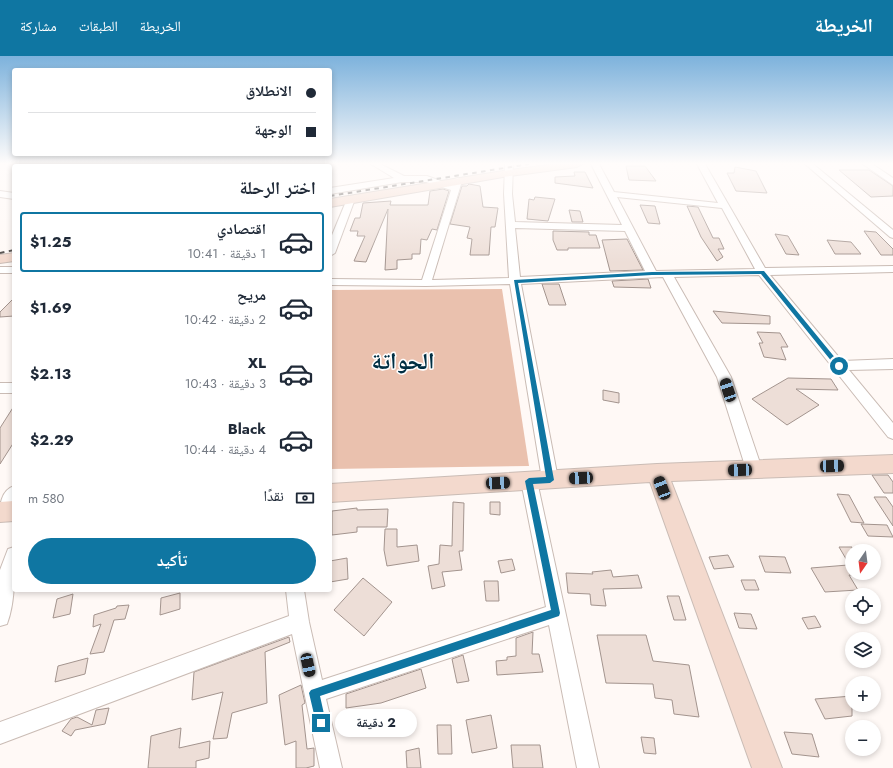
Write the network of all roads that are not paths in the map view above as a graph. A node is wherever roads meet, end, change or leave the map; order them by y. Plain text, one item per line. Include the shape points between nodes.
1 (362, 197) edge
2 (453, 197) edge
3 (509, 197) edge
4 (612, 197) edge
5 (641, 197) edge
6 (720, 197) edge
7 (848, 197) edge
8 (351, 199) junction
9 (332, 203) edge
10 (725, 206) junction
11 (510, 225) junction
12 (628, 228) junction
13 (893, 235) edge
14 (332, 248) edge
15 (12, 257) edge
16 (0, 259) edge
17 (893, 269) edge
18 (0, 270) edge
19 (12, 270) edge
20 (762, 272) junction
21 (652, 274) junction
22 (667, 274) junction
23 (332, 282) edge
24 (515, 282) junction
25 (426, 283) junction
26 (893, 364) edge
27 (839, 366) junction
28 (0, 388) edge
29 (12, 388) edge
30 (893, 433) edge
31 (893, 464) edge
32 (754, 470) junction
33 (657, 473) junction
34 (550, 480) junction
35 (529, 481) junction
36 (332, 492) edge
37 (12, 498) edge
38 (6, 512) edge
39 (12, 561) edge
40 (295, 592) edge
41 (556, 613) junction
42 (0, 617) edge
43 (299, 622) junction
44 (314, 693) junction
45 (0, 733) edge
46 (331, 768) edge
47 (588, 768) edge
48 (767, 768) edge

1 - 8 street
2 - 25 street
3 - 11 street
4 - 12 street
5 - 10 street
6 - 10 street
7 - 13 street
8 - 9 street
8 - 14 street
10 - 20 street
11 - 12 street
11 - 24 street
12 - 21 street
15 - 16 street
17 - 20 street
18 - 19 street
20 - 22 street
20 - 27 street
21 - 22 street
21 - 24 street
22 - 32 street via 724,377
23 - 25 street
24 - 25 street
24 - 34 street
26 - 27 street
27 - 30 street
28 - 29 street
31 - 32 street
32 - 33 street
33 - 34 street
33 - 48 street
34 - 35 street
35 - 36 street
35 - 41 street
37 - 38 street
39 - 42 street via 6,578
40 - 43 street
41 - 44 street
41 - 47 street
43 - 44 street
43 - 45 street
44 - 46 street

